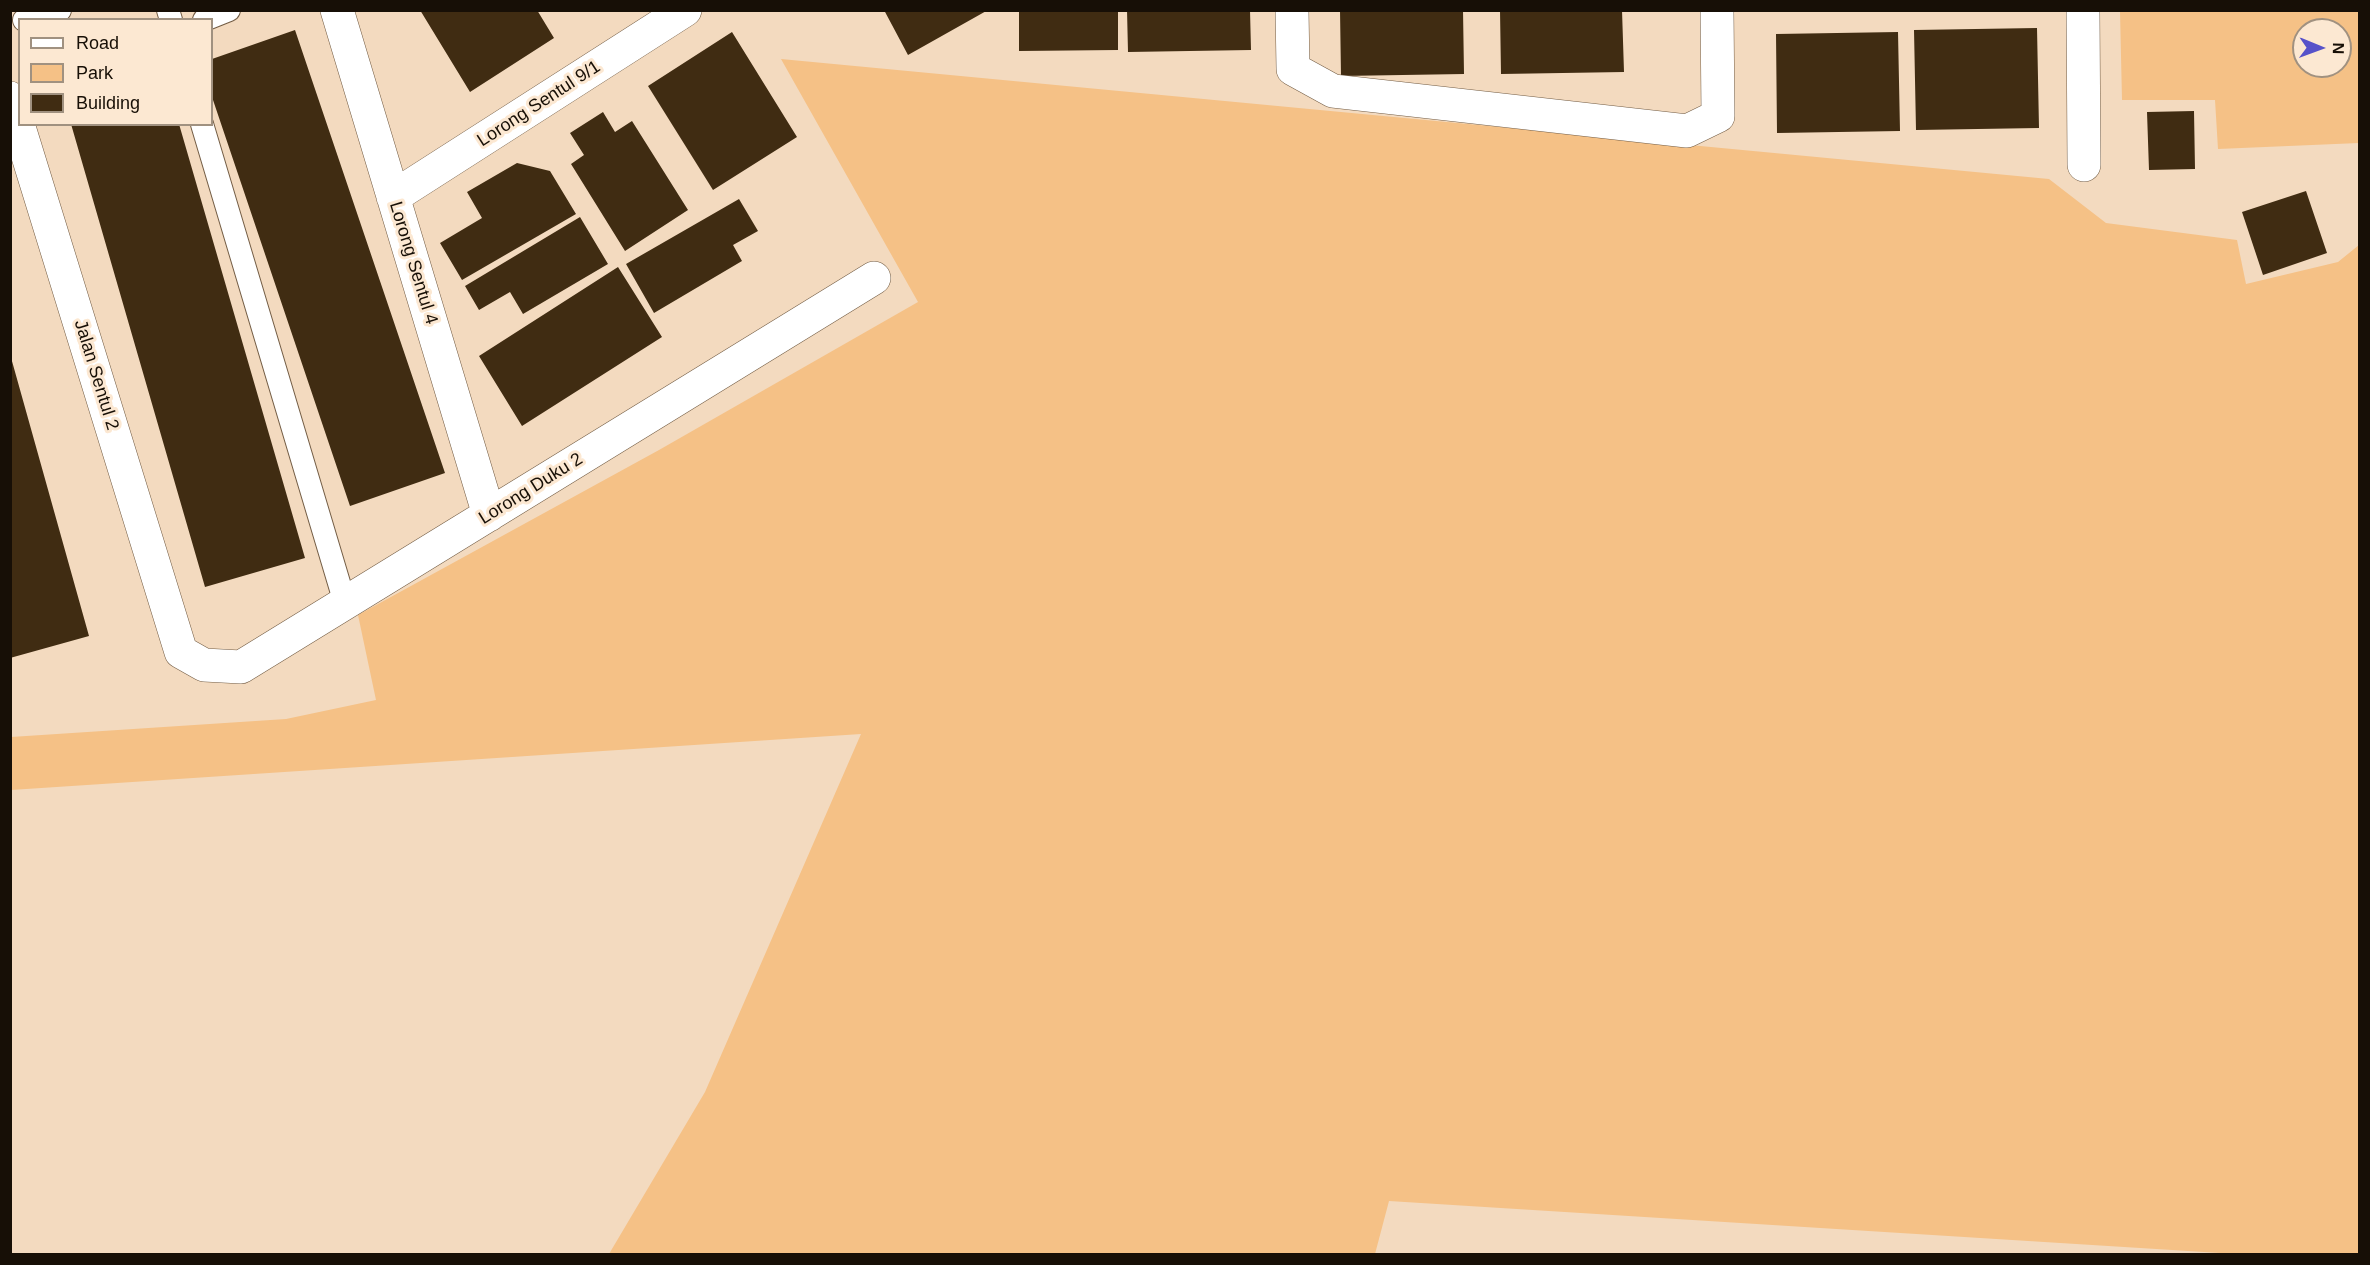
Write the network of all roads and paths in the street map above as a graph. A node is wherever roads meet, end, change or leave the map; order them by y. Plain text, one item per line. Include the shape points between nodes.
1 (60, 10) edge
2 (229, 10) edge
3 (337, 10) edge
4 (685, 10) edge
5 (1292, 10) edge
6 (1717, 10) edge
7 (2083, 10) edge
8 (31, 18) edge
9 (209, 18) edge
10 (10, 98) edge
11 (203, 126) edge
12 (2084, 165) dead end
13 (23, 180) edge
14 (393, 197) junction
15 (874, 278) dead end
16 (489, 515) junction
17 (345, 603) junction
18 (181, 652) joint

1 - 8 lane
2 - 9 lane
3 - 14 street, Lorong Sentul 4
4 - 14 street, Lorong Sentul 9/1
5 - 6 street via 1293,69 1333,91 1687,131 1718,116
7 - 12 street
10 - 13 street, Jalan Sentul 2
11 - 17 lane
13 - 18 street, Jalan Sentul 2
14 - 16 street, Lorong Sentul 4
15 - 16 street, Lorong Duku 2
16 - 17 street, Lorong Duku 2
17 - 18 street, Lorong Duku 2 via 241,667 204,665

